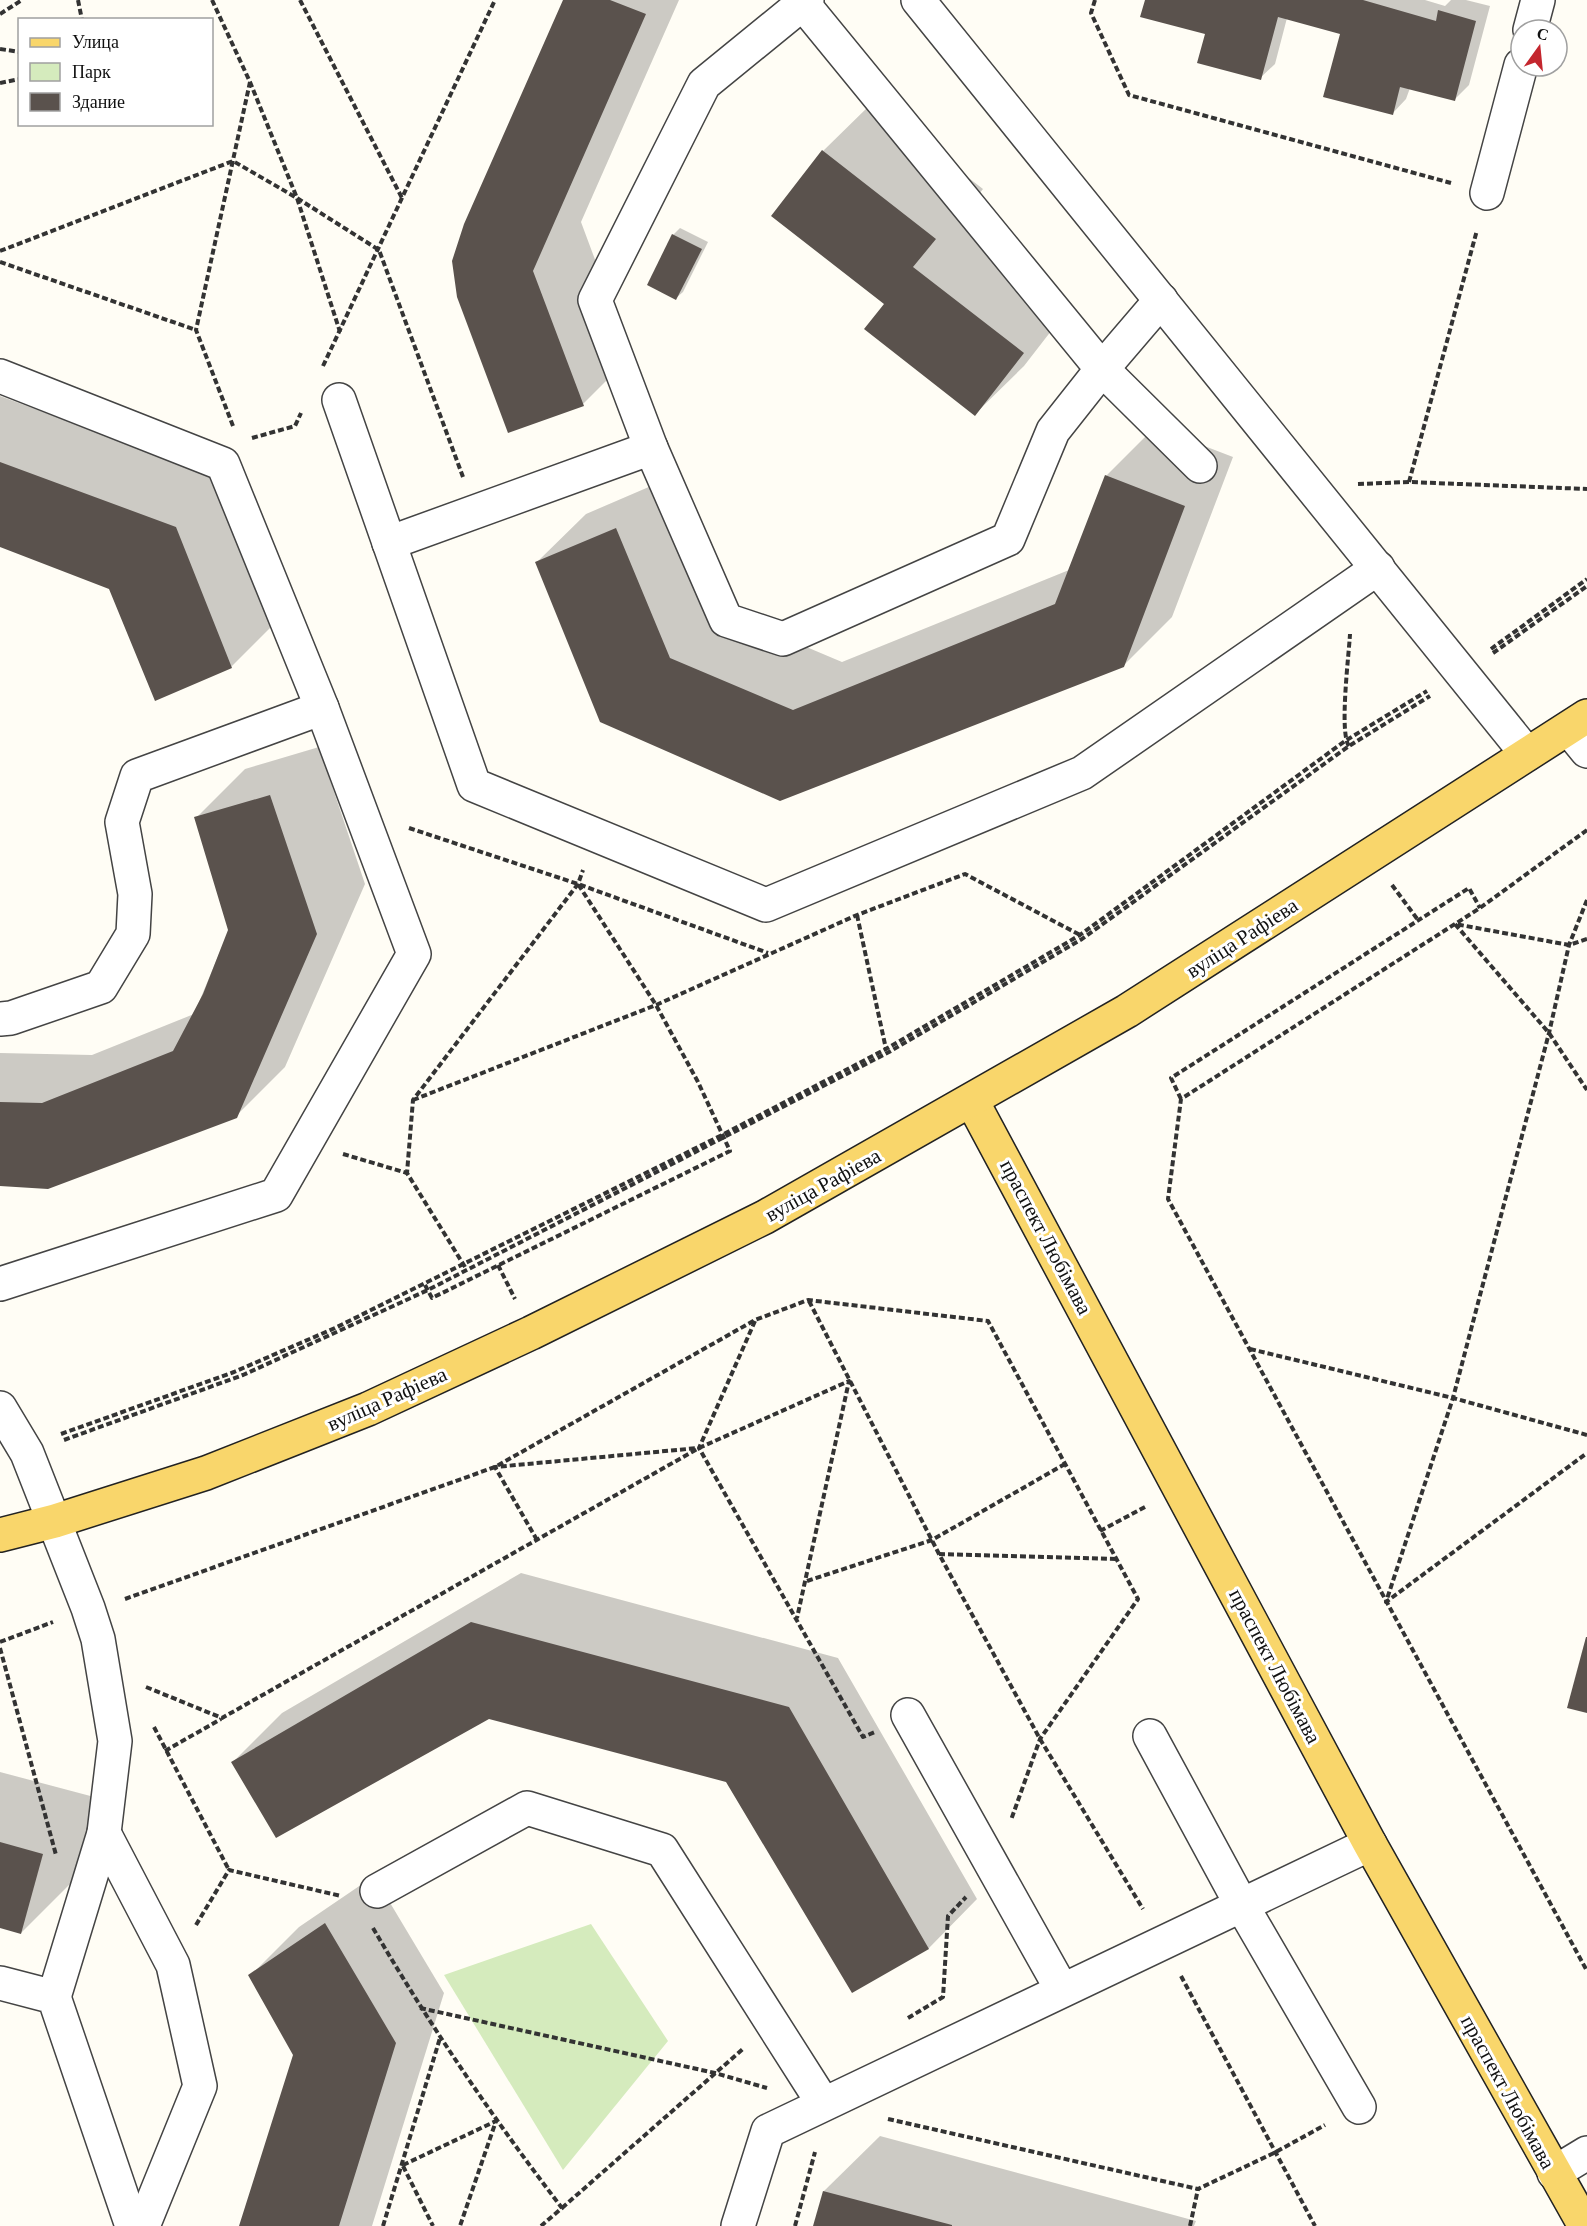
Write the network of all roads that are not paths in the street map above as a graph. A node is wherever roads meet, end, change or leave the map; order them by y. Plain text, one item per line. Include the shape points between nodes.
1 (918, 0) edge
2 (1538, 0) edge
3 (804, 1) edge
4 (1533, 18) edge
5 (1518, 78) edge
6 (1487, 193) road end
7 (1161, 300) junction
8 (1102, 369) junction
9 (0, 376) edge
10 (339, 400) dead end
11 (651, 448) junction
12 (1200, 466) dead end
13 (389, 543) junction
14 (1366, 577) junction
15 (322, 708) junction
16 (1581, 732) edge
17 (1527, 754) junction
18 (0, 1019) edge
19 (972, 1101) junction
20 (0, 1284) edge
21 (0, 1408) edge
22 (56, 1521) junction
23 (0, 1535) edge
24 (908, 1715) road end
25 (1150, 1736) dead end
26 (104, 1833) junction
27 (1370, 1844) junction
28 (1241, 1904) junction
29 (373, 1905) road end
30 (0, 1983) edge
31 (1062, 1990) junction
32 (54, 1997) junction
33 (823, 2103) junction
34 (1359, 2107) dead end
35 (1587, 2153) edge
36 (1554, 2173) junction
37 (132, 2226) edge
38 (143, 2226) edge
39 (738, 2226) edge
40 (1585, 2226) edge

1 - 7 lane
2 - 4 lane
3 - 8 lane
3 - 11 lane via 704,84 595,300
5 - 6 lane
7 - 8 lane
7 - 14 lane via 1312,487
8 - 11 lane via 1053,431 1008,539 783,639 726,621
8 - 12 lane
9 - 15 lane via 223,464
10 - 13 lane
11 - 13 lane
13 - 14 lane via 474,786 765,905 1082,773
14 - 17 lane via 1463,672
15 - 18 lane via 137,777 122,822 135,894 133,934 101,987
15 - 20 lane via 414,954 276,1195
16 - 17 main road, вуліца Рафіева
17 - 19 main road, вуліца Рафіева via 1128,1011
19 - 22 main road, вуліца Рафіева via 765,1217 368,1409 206,1473
19 - 27 main road, праспект Любімава
21 - 22 lane via 26,1450
22 - 23 main road, вуліца Рафіева
22 - 26 lane via 98,1639 115,1741
24 - 31 lane
25 - 28 lane
26 - 32 lane
26 - 38 lane via 173,1965 200,2086
27 - 28 lane
27 - 36 main road, праспект Любімава
28 - 31 lane
28 - 34 lane
29 - 33 lane via 527,1808 662,1850
30 - 32 lane
31 - 33 lane
32 - 37 lane
33 - 39 lane via 768,2131
35 - 36 lane
36 - 40 main road, праспект Любімава

